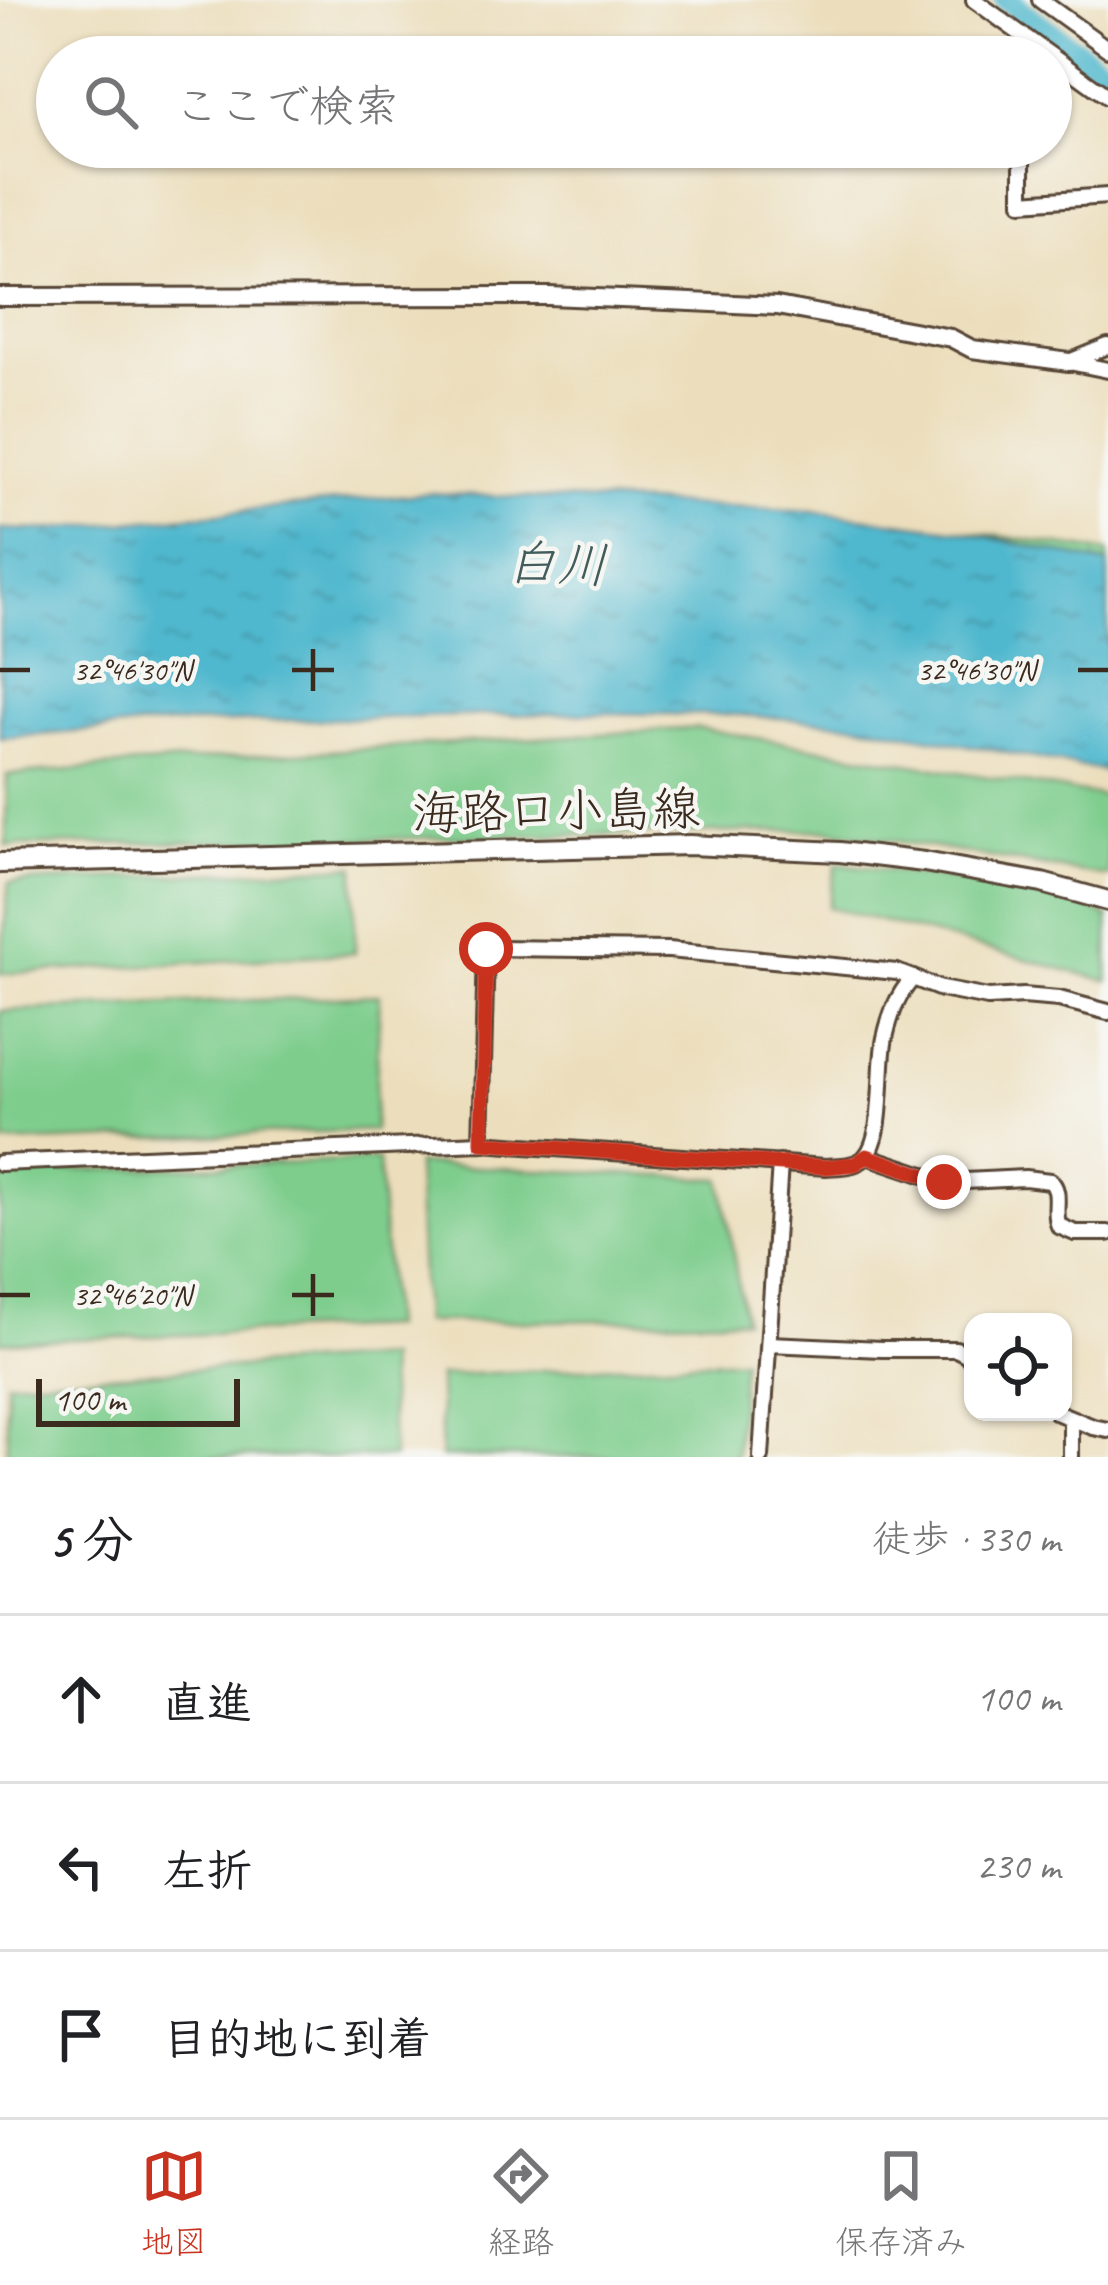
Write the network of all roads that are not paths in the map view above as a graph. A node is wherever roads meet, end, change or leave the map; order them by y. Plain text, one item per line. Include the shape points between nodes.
1 (974, 0) edge
2 (1040, 0) edge
3 (1023, 36) edge
4 (1108, 49) edge
5 (1072, 72) edge
6 (1108, 98) edge
7 (1022, 168) edge
8 (1108, 196) edge
9 (0, 297) edge
10 (1108, 346) edge
11 (1069, 362) junction
12 (1108, 370) edge
13 (0, 863) edge
14 (1108, 901) edge
15 (913, 978) junction
16 (1108, 1012) edge
17 (482, 1143) junction
18 (867, 1156) junction
19 (0, 1163) edge
20 (780, 1163) junction
21 (1108, 1233) edge
22 (769, 1344) junction
23 (964, 1353) edge
24 (1072, 1418) edge
25 (1065, 1421) edge
26 (1108, 1430) edge
27 (761, 1457) edge
28 (1071, 1457) edge

1 - 3 street
2 - 4 street
5 - 6 street
7 - 8 street via 1022,202
9 - 11 street via 550,296 777,306
10 - 11 street
11 - 12 street
13 - 14 main road, 海路口小島線 via 689,845 924,862
15 - 16 street via 988,998 1059,999
15 - 17 street via 669,950 486,949
15 - 18 street via 884,1040
17 - 19 street
17 - 20 street
18 - 20 street via 826,1167
18 - 21 street via 944,1182 1050,1180 1059,1226
20 - 22 street
22 - 23 street
22 - 27 street
24 - 26 street
25 - 28 street

